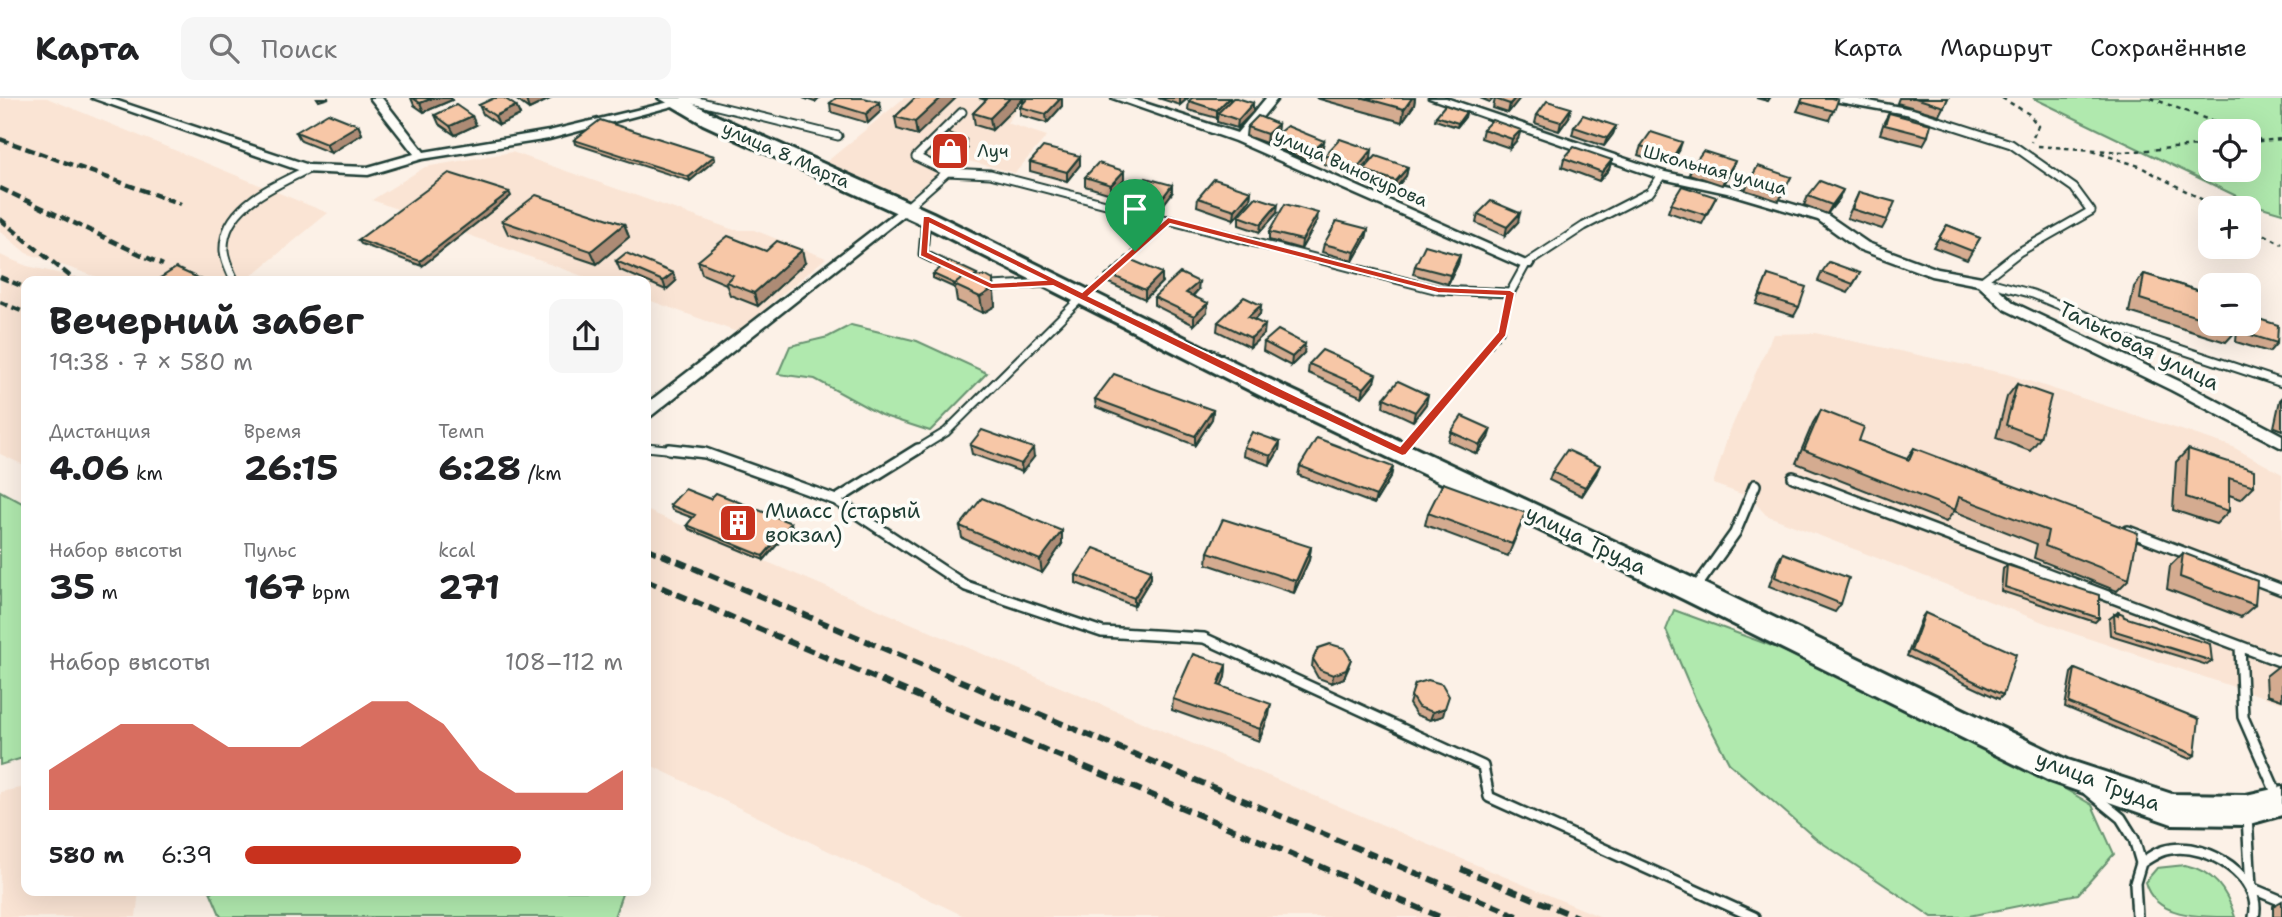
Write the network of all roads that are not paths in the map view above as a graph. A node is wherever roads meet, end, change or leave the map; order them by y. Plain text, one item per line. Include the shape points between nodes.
1 (98, 98) edge
2 (376, 98) edge
3 (1118, 98) edge
4 (1272, 98) edge
5 (1434, 98) edge
6 (1834, 98) edge
7 (677, 100) edge
8 (1911, 112) joint
9 (962, 113) dead end
10 (838, 136) dead end
11 (1239, 138) junction
12 (421, 156) junction
13 (308, 169) junction
14 (947, 172) junction
15 (1662, 175) junction
16 (916, 213) junction
17 (1526, 264) junction
18 (957, 270) edge
19 (233, 276) edge
20 (979, 281) edge
21 (1982, 281) junction
22 (1055, 283) junction
23 (1083, 296) junction
24 (2282, 383) edge
25 (651, 408) edge
26 (2282, 442) edge
27 (651, 448) edge
28 (1793, 477) dead end
29 (1755, 485) dead end
30 (836, 500) junction
31 (2113, 526) edge
32 (2282, 590) edge
33 (1693, 591) junction
34 (2240, 646) junction
35 (2282, 662) edge
36 (2060, 771) junction
37 (2281, 801) edge
38 (2246, 810) junction
39 (2141, 863) junction
40 (2251, 888) junction
41 (2282, 901) edge
42 (1754, 917) edge
43 (2137, 917) edge
44 (2254, 917) edge

1 - 13 street
2 - 12 street
3 - 11 street, улица Винокурова
4 - 11 street
5 - 15 street, Школьная улица
6 - 8 street
7 - 10 lane
7 - 12 street via 549,135
7 - 16 main road, улица 8 Марта
8 - 21 lane via 2011,144 2074,188 2091,211 2019,252
9 - 14 lane via 916,157
11 - 17 street, улица Винокурова
12 - 13 street via 368,171
13 - 19 lane via 253,199 229,224 224,251
14 - 16 lane
14 - 17 lane via 990,174 1438,290 1510,293
15 - 17 lane via 1650,192 1584,226
15 - 21 street, Школьная улица via 1822,217 1863,246 1936,273
16 - 18 lane via 923,254
16 - 22 main road, улица Труда
16 - 25 street
20 - 22 lane via 991,286
21 - 24 lane via 2033,294 2119,329
21 - 26 street, Тальковая улица via 2009,306
22 - 23 main road, улица Труда
23 - 30 lane via 946,432
23 - 33 main road, улица Труда
27 - 30 lane via 705,453
28 - 34 lane
29 - 33 lane via 1735,533
30 - 42 lane via 967,586 1102,632 1204,638 1483,766 1489,797
31 - 32 lane
33 - 36 main road, улица Труда
34 - 35 lane
34 - 37 lane via 2243,717
36 - 38 main road, улица Труда via 2172,809
36 - 39 lane via 2121,818
37 - 38 main road, улица Труда
38 - 40 lane
39 - 40 lane via 2160,851 2199,851 2236,871
39 - 43 lane via 2135,883
40 - 41 lane
40 - 44 lane via 2256,900

